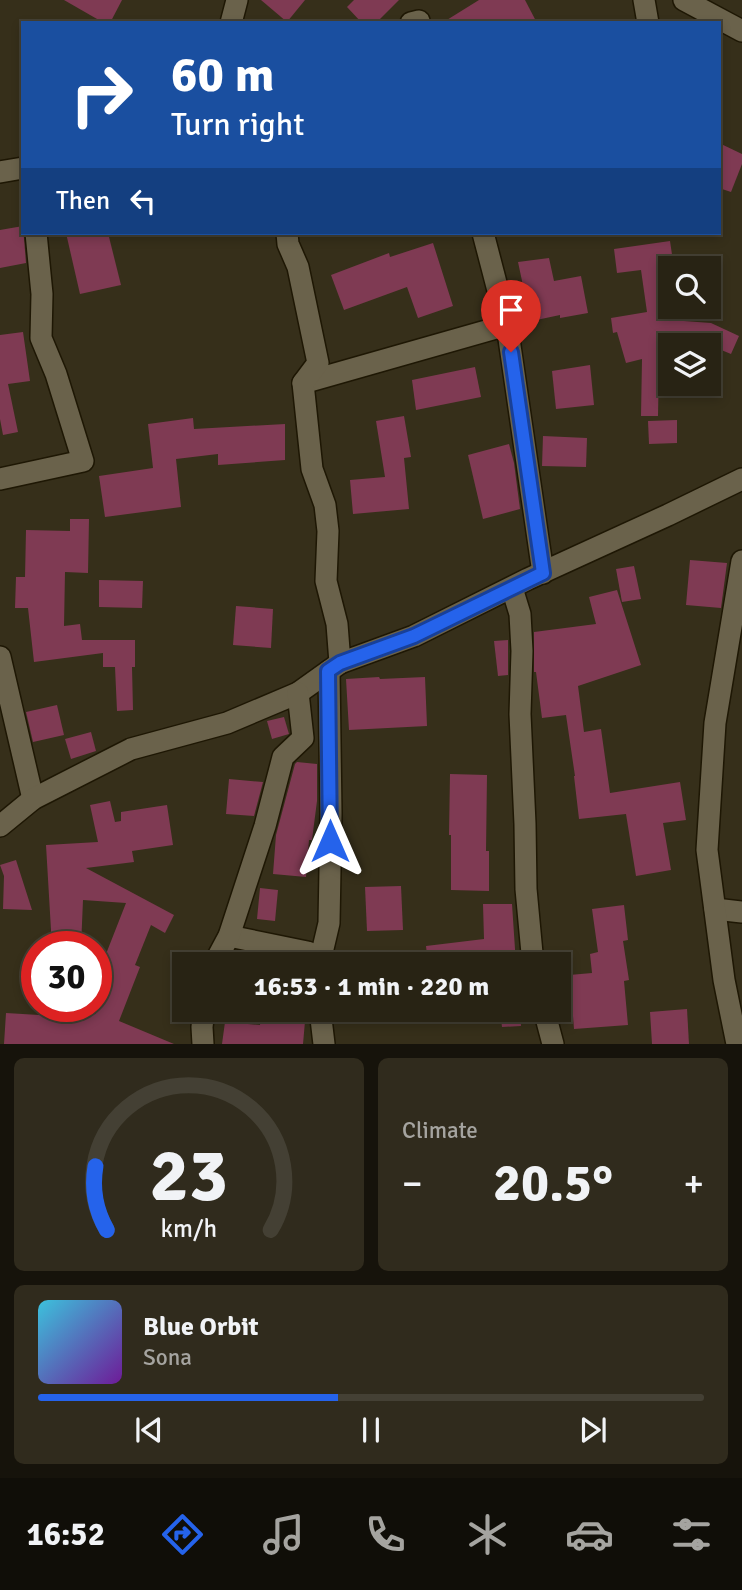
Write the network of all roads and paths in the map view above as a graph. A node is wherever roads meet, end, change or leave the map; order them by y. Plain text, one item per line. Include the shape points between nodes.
1 (237, 0) edge
2 (644, 0) edge
3 (684, 0) edge
4 (232, 21) edge
5 (648, 21) edge
6 (742, 30) edge
7 (21, 168) edge
8 (0, 172) edge
9 (36, 235) edge
10 (287, 235) edge
11 (484, 235) edge
12 (507, 325) junction
13 (303, 383) junction
14 (0, 479) edge
15 (742, 479) edge
16 (742, 561) edge
17 (543, 573) junction
18 (512, 588) junction
19 (0, 657) edge
20 (334, 667) junction
21 (298, 693) junction
22 (33, 799) junction
23 (0, 826) edge
24 (715, 909) junction
25 (742, 912) edge
26 (229, 936) junction
27 (220, 952) edge
28 (307, 952) edge
29 (323, 952) edge
30 (532, 952) edge
31 (203, 1022) edge
32 (321, 1022) edge
33 (547, 1022) edge
34 (203, 1044) edge
35 (324, 1044) edge
36 (553, 1044) edge
37 (737, 1044) edge

1 - 4 street
2 - 5 street
3 - 6 street
7 - 8 street
9 - 14 street via 43,294 41,338 83,461
10 - 13 street via 318,363
11 - 12 street
12 - 13 street
12 - 17 street
13 - 20 street via 313,469 328,531 326,582 337,624
15 - 17 street
16 - 24 street via 715,723 707,850
17 - 18 street
18 - 20 street via 414,636
18 - 30 street via 520,614 526,889
19 - 22 street
20 - 21 street
20 - 29 street via 329,923
21 - 22 street via 228,723 131,749
21 - 26 street via 303,738 283,757
22 - 23 street
24 - 25 street
24 - 37 street
26 - 27 street
26 - 28 street
31 - 34 street
32 - 35 street
33 - 36 street

